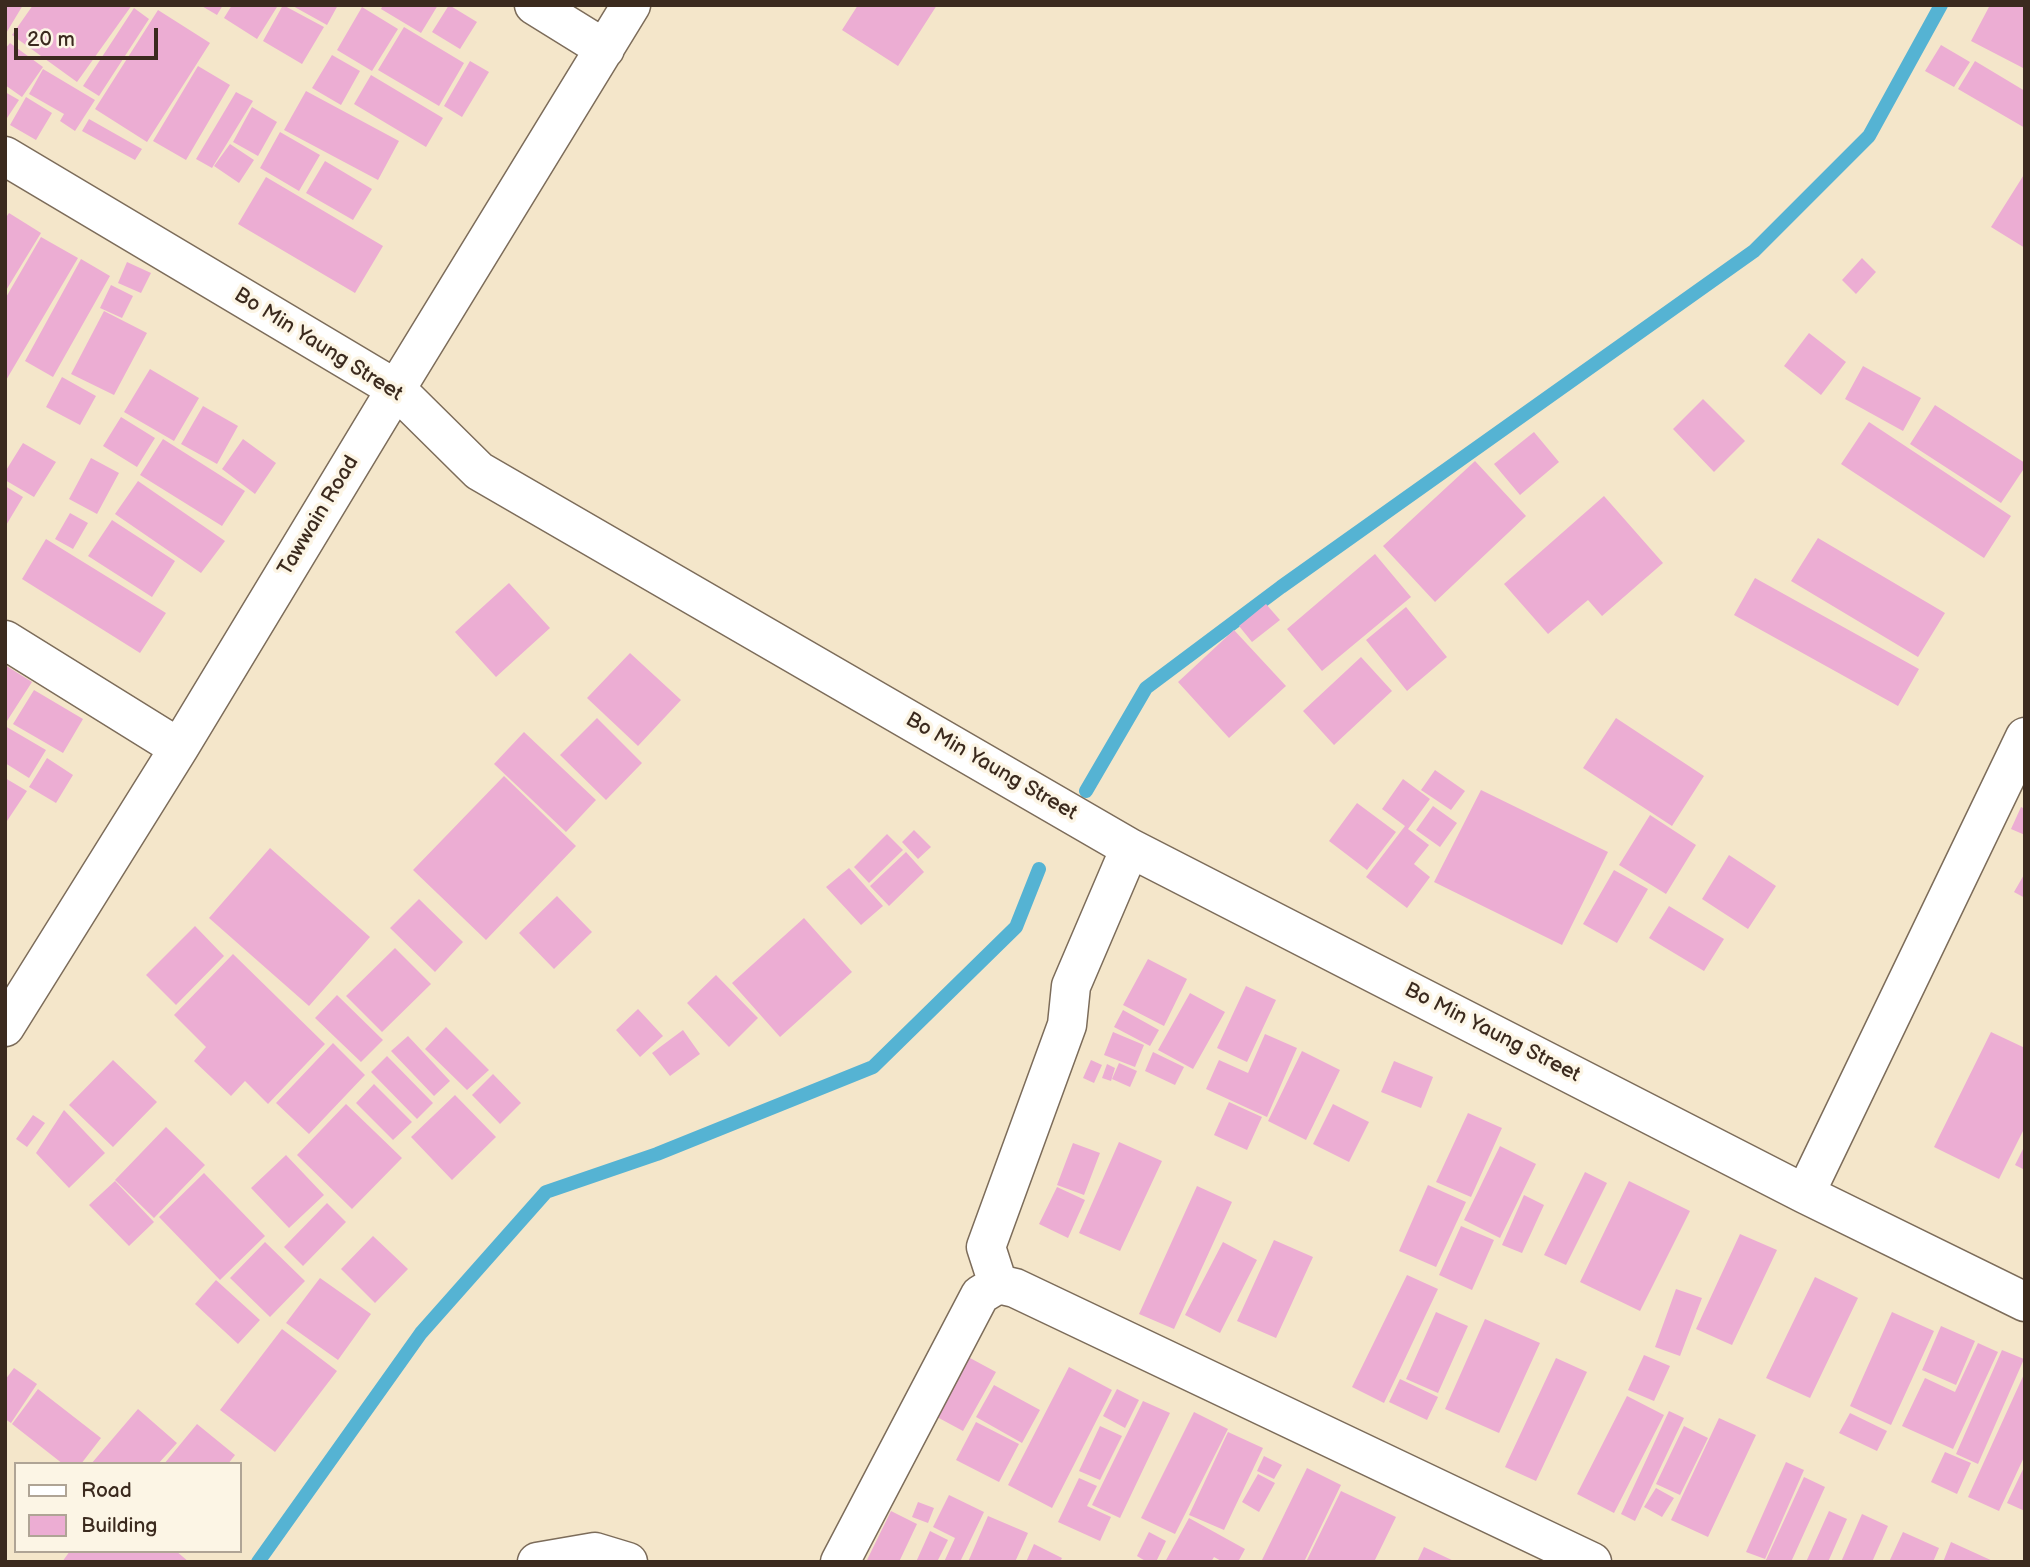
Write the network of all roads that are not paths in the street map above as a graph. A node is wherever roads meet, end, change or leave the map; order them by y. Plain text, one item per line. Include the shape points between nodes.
1 (534, 5) edge
2 (631, 5) edge
3 (605, 49) junction
4 (5, 156) edge
5 (396, 389) junction
6 (5, 640) edge
7 (2025, 737) edge
8 (179, 748) junction
9 (1130, 848) junction
10 (5, 1027) edge
11 (1805, 1194) junction
12 (998, 1284) junction
13 (2025, 1302) edge
14 (537, 1562) edge
15 (628, 1562) edge
16 (840, 1562) edge
17 (1592, 1562) edge

1 - 3 street
2 - 3 street, Tawwain Road
3 - 5 street, Tawwain Road
4 - 5 street, Bo Min Yaung Street
5 - 8 street, Tawwain Road
5 - 9 street, Bo Min Yaung Street via 479,471
6 - 8 street
7 - 11 street
8 - 10 street, Tawwain Road
9 - 11 street, Bo Min Yaung Street
9 - 12 street via 1071,986 1067,1025 986,1247
11 - 13 street, Bo Min Yaung Street
12 - 16 street via 980,1295
12 - 17 street via 1015,1288
14 - 15 street via 595,1552

